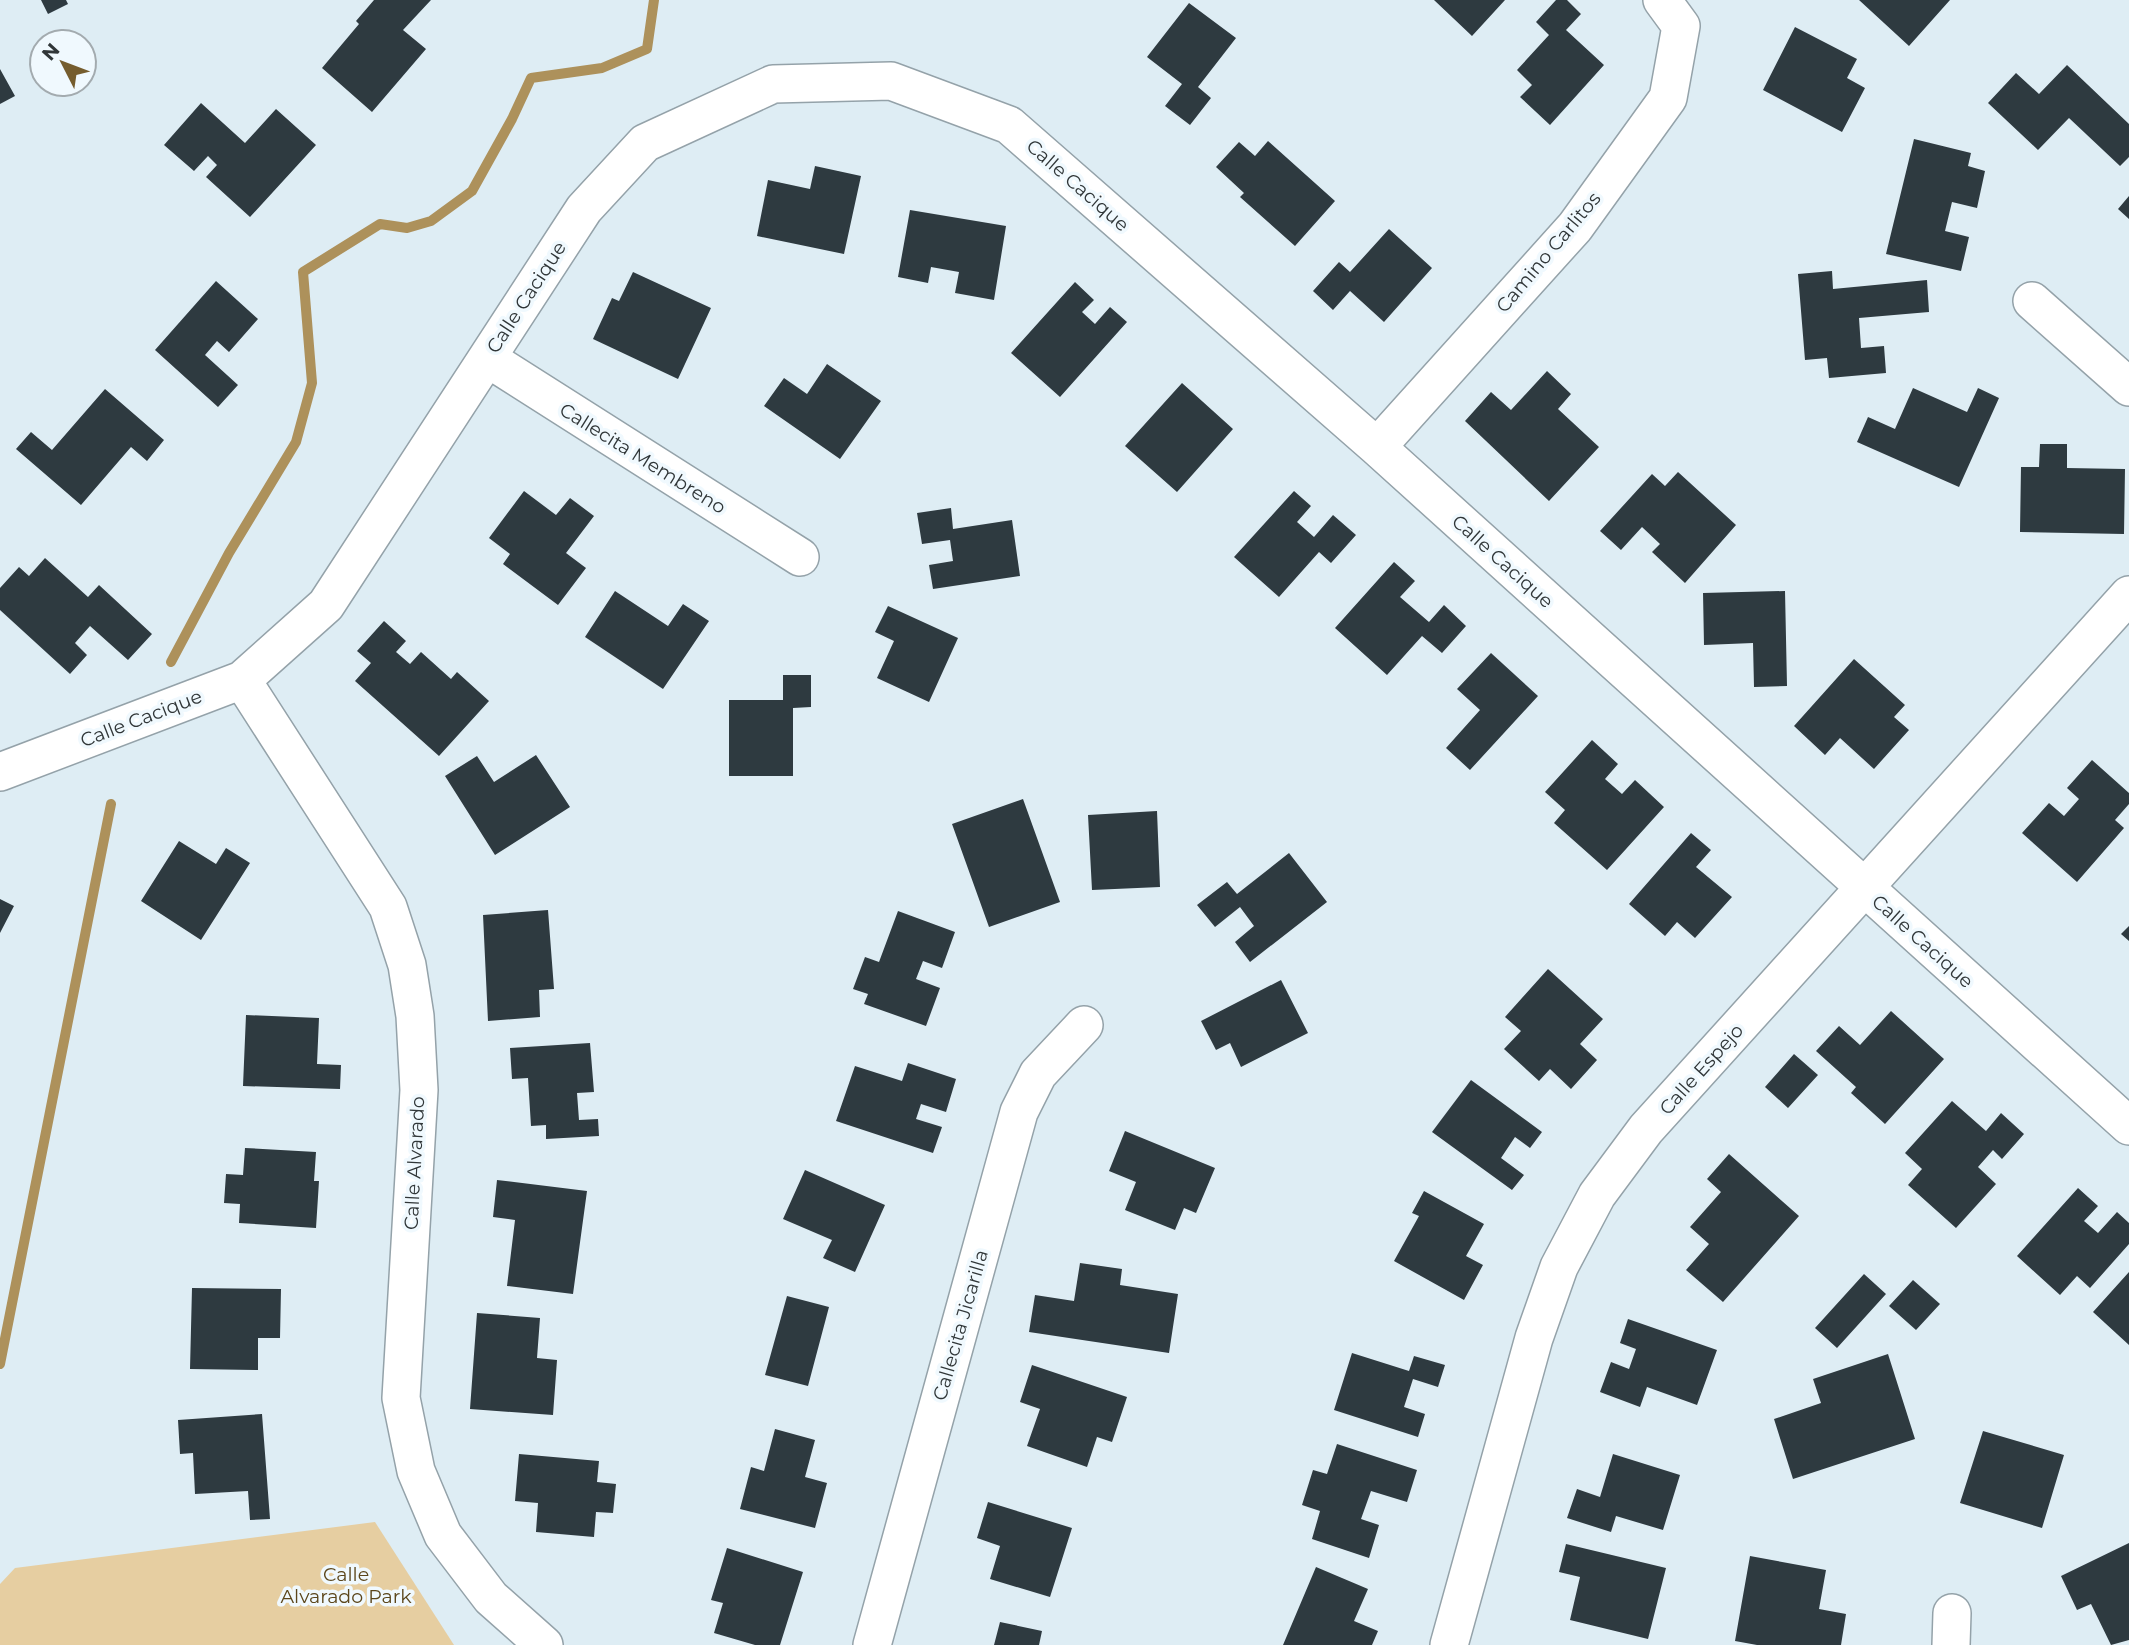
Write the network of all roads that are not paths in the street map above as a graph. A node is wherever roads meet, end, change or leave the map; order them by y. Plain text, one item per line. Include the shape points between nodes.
1 (1662, 0) edge
2 (2032, 300) dead end
3 (487, 358) junction
4 (2129, 387) edge
5 (1377, 447) junction
6 (800, 557) dead end
7 (2129, 595) edge
8 (242, 680) junction
9 (0, 772) edge
10 (1864, 888) junction
11 (1084, 1025) dead end
12 (2129, 1126) edge
13 (544, 1645) edge
14 (872, 1645) edge
15 (1450, 1645) edge

1 - 5 street, Camino Carlitos via 1681,26 1668,98 1574,227
2 - 4 street
3 - 5 street, Calle Cacique via 584,209 645,144 773,84 891,81 1009,125
3 - 6 street, Callecita Membreno
3 - 8 street, Calle Cacique via 326,606
5 - 10 street, Calle Cacique
7 - 10 street, Calle Espejo
8 - 9 street, Calle Cacique
8 - 13 street, Calle Alvarado via 388,907 407,965 419,1090 401,1398 416,1471 443,1535 491,1598
10 - 12 street, Calle Cacique
10 - 15 street, Calle Espejo via 1646,1129 1576,1231 1534,1338
11 - 14 street, Callecita Jicarilla via 1038,1074 1019,1112

